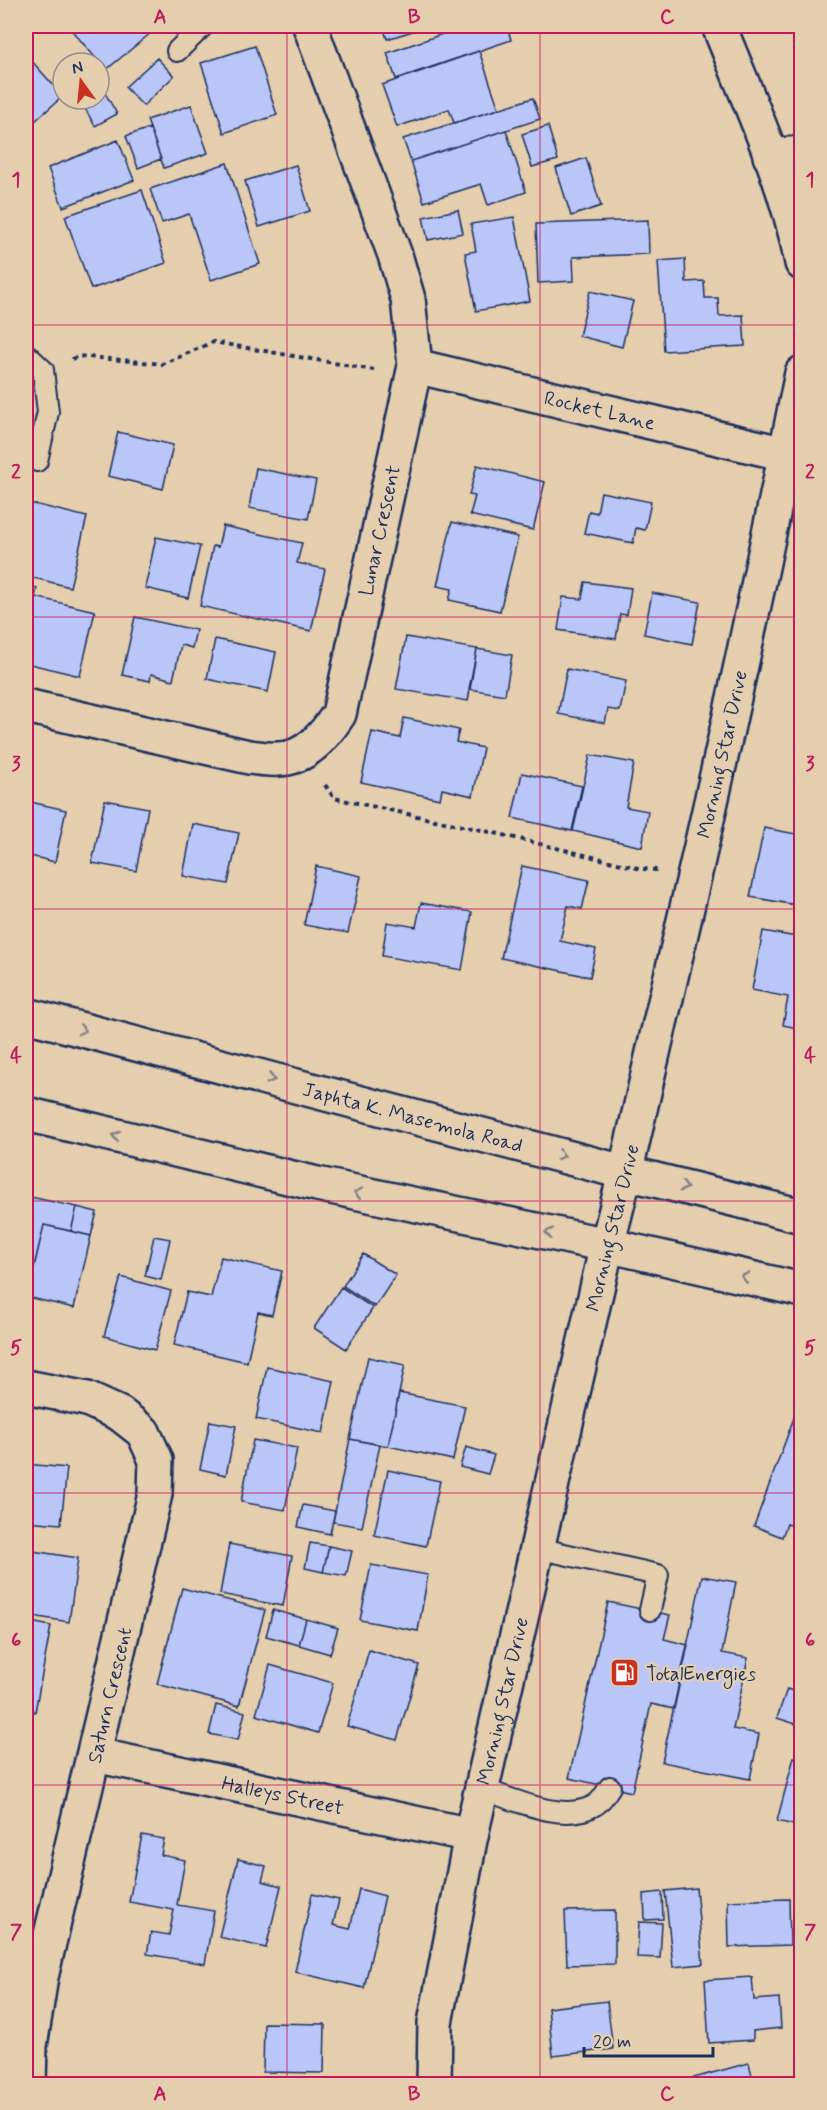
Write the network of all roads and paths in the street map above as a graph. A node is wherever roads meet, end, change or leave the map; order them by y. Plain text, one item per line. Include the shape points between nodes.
1 (203, 26) edge
2 (309, 26) edge
3 (719, 26) edge
4 (177, 51) dead end
5 (786, 155) edge
6 (801, 263) edge
7 (26, 354) edge
8 (78, 356) dead end
9 (415, 366) junction
10 (378, 370) dead end
11 (801, 373) edge
12 (793, 457) edge
13 (37, 461) dead end
14 (26, 706) edge
15 (303, 752) junction
16 (695, 873) junction
17 (26, 1015) edge
18 (26, 1114) edge
19 (627, 1173) junction
20 (801, 1216) edge
21 (607, 1245) junction
22 (801, 1290) edge
23 (26, 1388) edge
24 (537, 1548) junction
25 (650, 1610) dead end
26 (95, 1755) junction
27 (610, 1787) dead end
28 (482, 1789) junction
29 (471, 1835) junction
30 (28, 2085) edge
31 (434, 2085) edge

1 - 4 lane
2 - 9 street, Lunar Crescent via 395,255 408,299
3 - 5 street
5 - 6 street
7 - 13 lane via 43,370 48,412
8 - 10 path via 163,364 213,342
9 - 12 street, Rocket Lane
9 - 15 street, Lunar Crescent via 339,714 324,735
11 - 12 street, Morning Star Drive
12 - 16 street, Morning Star Drive
14 - 15 street, Lunar Crescent via 249,757 281,760
15 - 16 path via 334,798 642,869
16 - 19 street, Morning Star Drive
17 -> 19 street, Japhta K. Masemola Road
21 -> 18 street via 317,1184
19 -> 20 street, Japhta K. Masemola Road
19 - 21 street, Morning Star Drive
22 -> 21 street
21 - 24 street, Morning Star Drive
23 - 26 street, Saturn Crescent via 87,1399 120,1414 143,1432 156,1460 155,1494
24 - 25 lane via 658,1575
24 - 28 street, Morning Star Drive
26 - 29 street, Halleys Street
26 - 30 street, Saturn Crescent via 41,1977
27 - 28 lane via 596,1805 552,1812
28 - 29 street, Morning Star Drive
29 - 31 street, Morning Star Drive via 435,2023

